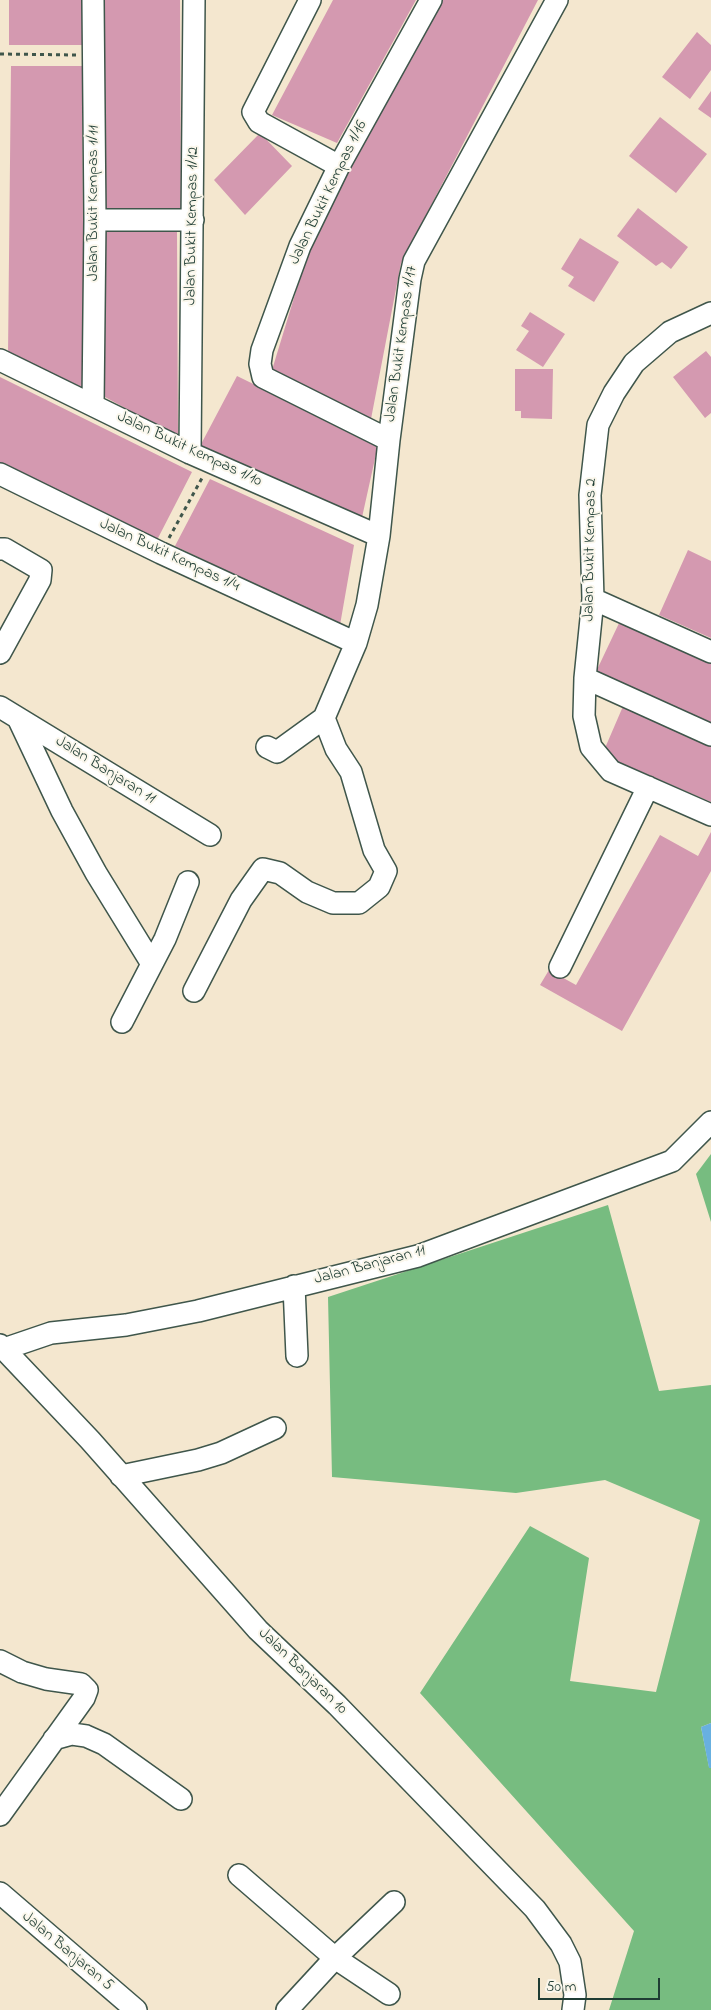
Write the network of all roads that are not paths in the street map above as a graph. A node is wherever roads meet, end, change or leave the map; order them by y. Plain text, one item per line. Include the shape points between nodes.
1 (93, 0) edge
2 (194, 0) edge
3 (310, 0) edge
4 (431, 0) edge
5 (557, 0) edge
6 (339, 166) junction
7 (95, 220) junction
8 (193, 220) junction
9 (711, 313) edge
10 (0, 360) edge
11 (93, 405) junction
12 (389, 440) junction
13 (190, 452) junction
14 (0, 474) edge
15 (379, 536) junction
16 (0, 549) edge
17 (593, 599) junction
18 (347, 639) junction
19 (711, 652) edge
20 (0, 653) edge
21 (585, 678) junction
22 (9, 713) edge
23 (324, 718) junction
24 (711, 734) edge
25 (267, 747) dead end
26 (648, 787) junction
27 (711, 815) edge
28 (210, 835) dead end
29 (188, 882) dead end
30 (152, 964) junction
31 (560, 967) dead end
32 (194, 991) dead end
33 (122, 1022) dead end
34 (711, 1122) edge
35 (294, 1286) junction
36 (2, 1347) edge
37 (297, 1356) dead end
38 (275, 1428) dead end
39 (121, 1476) junction
40 (0, 1661) edge
41 (54, 1739) junction
42 (181, 1799) dead end
43 (0, 1815) edge
44 (239, 1876) dead end
45 (394, 1902) dead end
46 (3, 1904) edge
47 (335, 1958) junction
48 (389, 1994) dead end
49 (136, 2010) edge
50 (287, 2010) edge
51 (573, 2010) edge

1 - 7 street, Jalan Bukit Kempas 1/11
2 - 8 street, Jalan Bukit Kempas 1/12
3 - 6 street via 252,112 259,122
4 - 6 street, Jalan Bukit Kempas 1/16
5 - 12 street, Jalan Bukit Kempas 1/17 via 414,261
6 - 12 street, Jalan Bukit Kempas 1/16 via 300,246 262,350 260,364 263,377
7 - 8 street
7 - 11 street, Jalan Bukit Kempas 1/11
8 - 13 street, Jalan Bukit Kempas 1/12
9 - 17 street, Jalan Bukit Kempas 2 via 670,332 634,363 614,392 598,425 590,495
10 - 11 street, Jalan Bukit Kempas 1/10
11 - 13 street, Jalan Bukit Kempas 1/10
12 - 15 street, Jalan Bukit Kempas 1/17
13 - 15 street, Jalan Bukit Kempas 1/10
14 - 18 street, Jalan Bukit Kempas 1/4
15 - 18 street, Jalan Bukit Kempas 1/17 via 367,605
16 - 20 street via 41,570 40,580
17 - 19 street
17 - 21 street, Jalan Bukit Kempas 2
18 - 23 street, Jalan Bukit Kempas 1/17
21 - 24 street
21 - 26 street, Jalan Bukit Kempas 2 via 584,716 591,747 611,771
22 - 28 street, Jalan Banjaran 11
22 - 30 street via 96,874
23 - 25 street via 277,752
23 - 32 street via 336,749 351,772 374,850 386,871 379,887 359,903 334,903 307,892 280,873 263,869 242,900
26 - 27 street
26 - 31 street
29 - 30 street
30 - 33 street
34 - 35 street, Jalan Banjaran 11 via 672,1161 418,1256
35 - 36 street, Jalan Banjaran 11 via 198,1311 126,1325 51,1333
35 - 37 street
36 - 39 street, Jalan Banjaran 10
38 - 39 street via 221,1453
39 - 51 street, Jalan Banjaran 10 via 258,1630 337,1705 536,1910 570,1962 575,1988
40 - 41 street via 46,1679 81,1684 87,1690
41 - 42 street via 72,1734 104,1744
41 - 43 street
44 - 47 street
45 - 47 street
46 - 49 street, Jalan Banjaran 5
47 - 48 street
47 - 50 street

